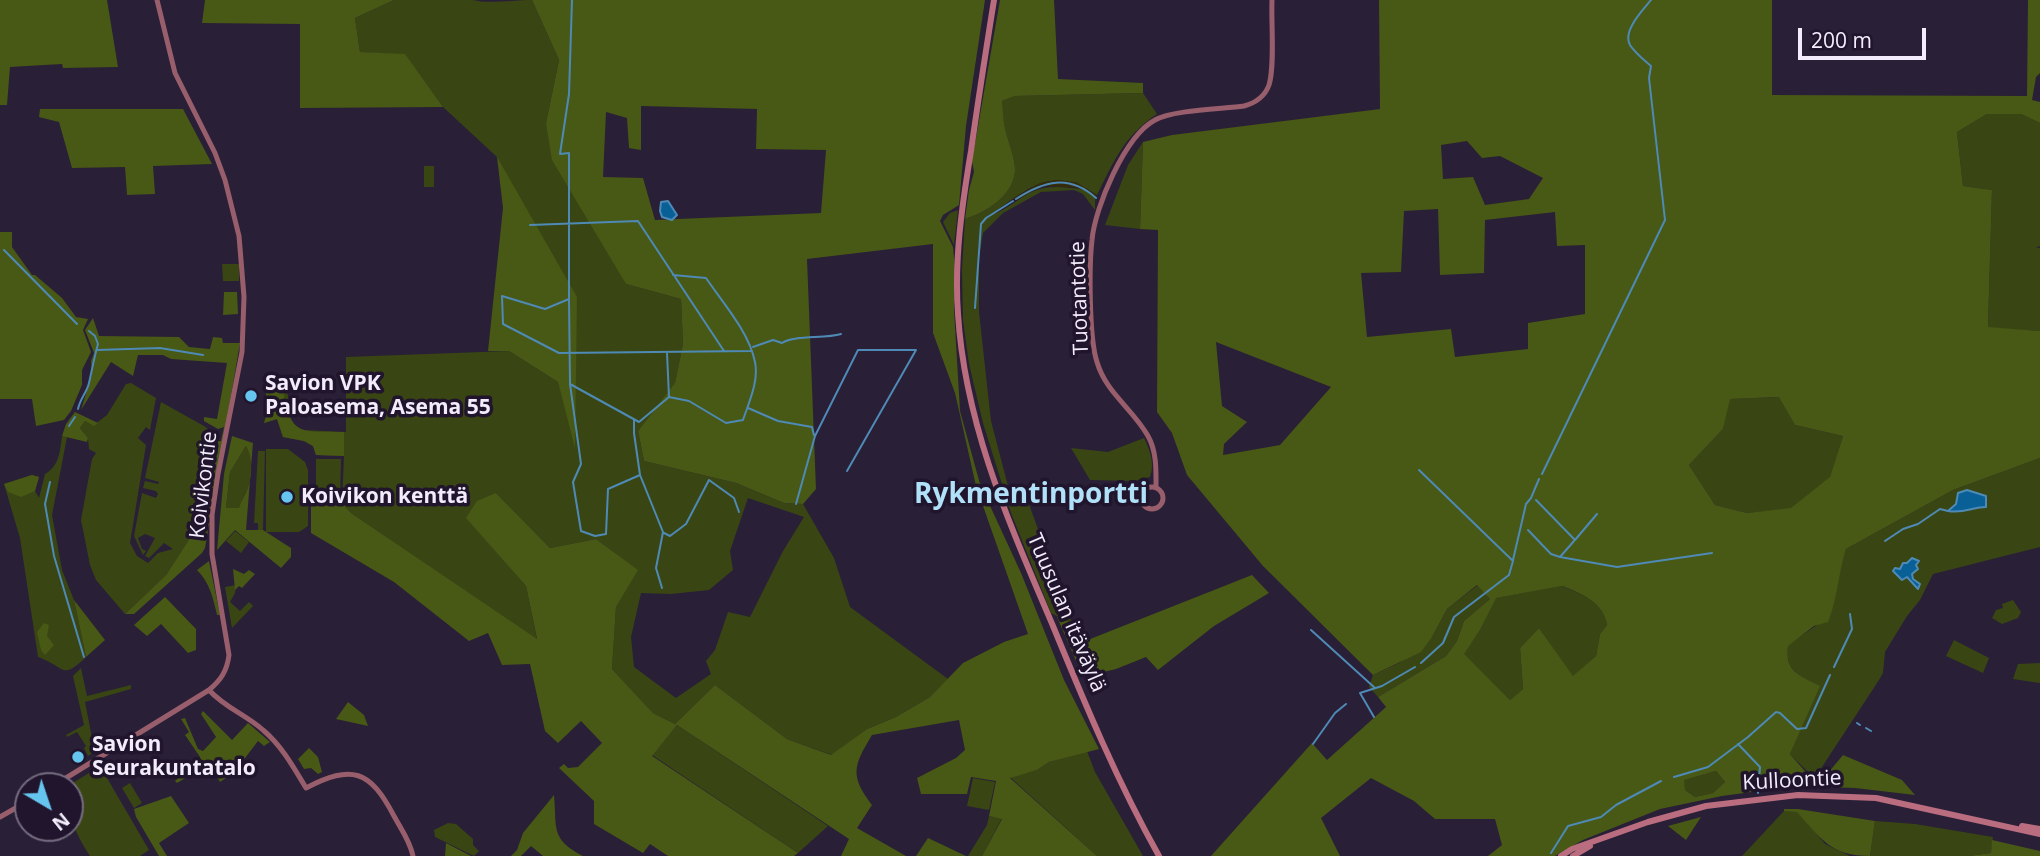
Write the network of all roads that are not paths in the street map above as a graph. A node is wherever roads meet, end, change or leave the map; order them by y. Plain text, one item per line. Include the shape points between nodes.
1 (157, 0) edge
2 (994, 0) edge
3 (1272, 0) edge
4 (1153, 488) dead end
5 (209, 690) junction
6 (76, 772) edge
7 (2040, 831) edge
8 (1600, 839) junction
9 (413, 856) edge
10 (1159, 856) edge
11 (1561, 856) edge
12 (1573, 856) edge

1 - 5 main road, Koivikontie via 175,73 219,162 232,202 244,297 242,352 212,515 212,554 229,656 222,678
2 - 10 main road, Tuusulan itäväylä via 959,235 958,315 972,407 979,440 1019,546 1111,761
3 - 4 main road, Tuotantotie via 1271,74 1264,93 1244,106 1163,116 1141,129 1122,154 1094,230 1091,266 1096,360 1112,392 1148,436 1154,450
5 - 6 main road, Koivikontie
5 - 9 main road via 218,701 265,731 306,788 335,774 368,780 392,812
7 - 8 main road, Kulloontie via 1876,798 1798,795 1706,806
8 - 11 main road, Kulloontie
8 - 12 main road, Kulloontie

